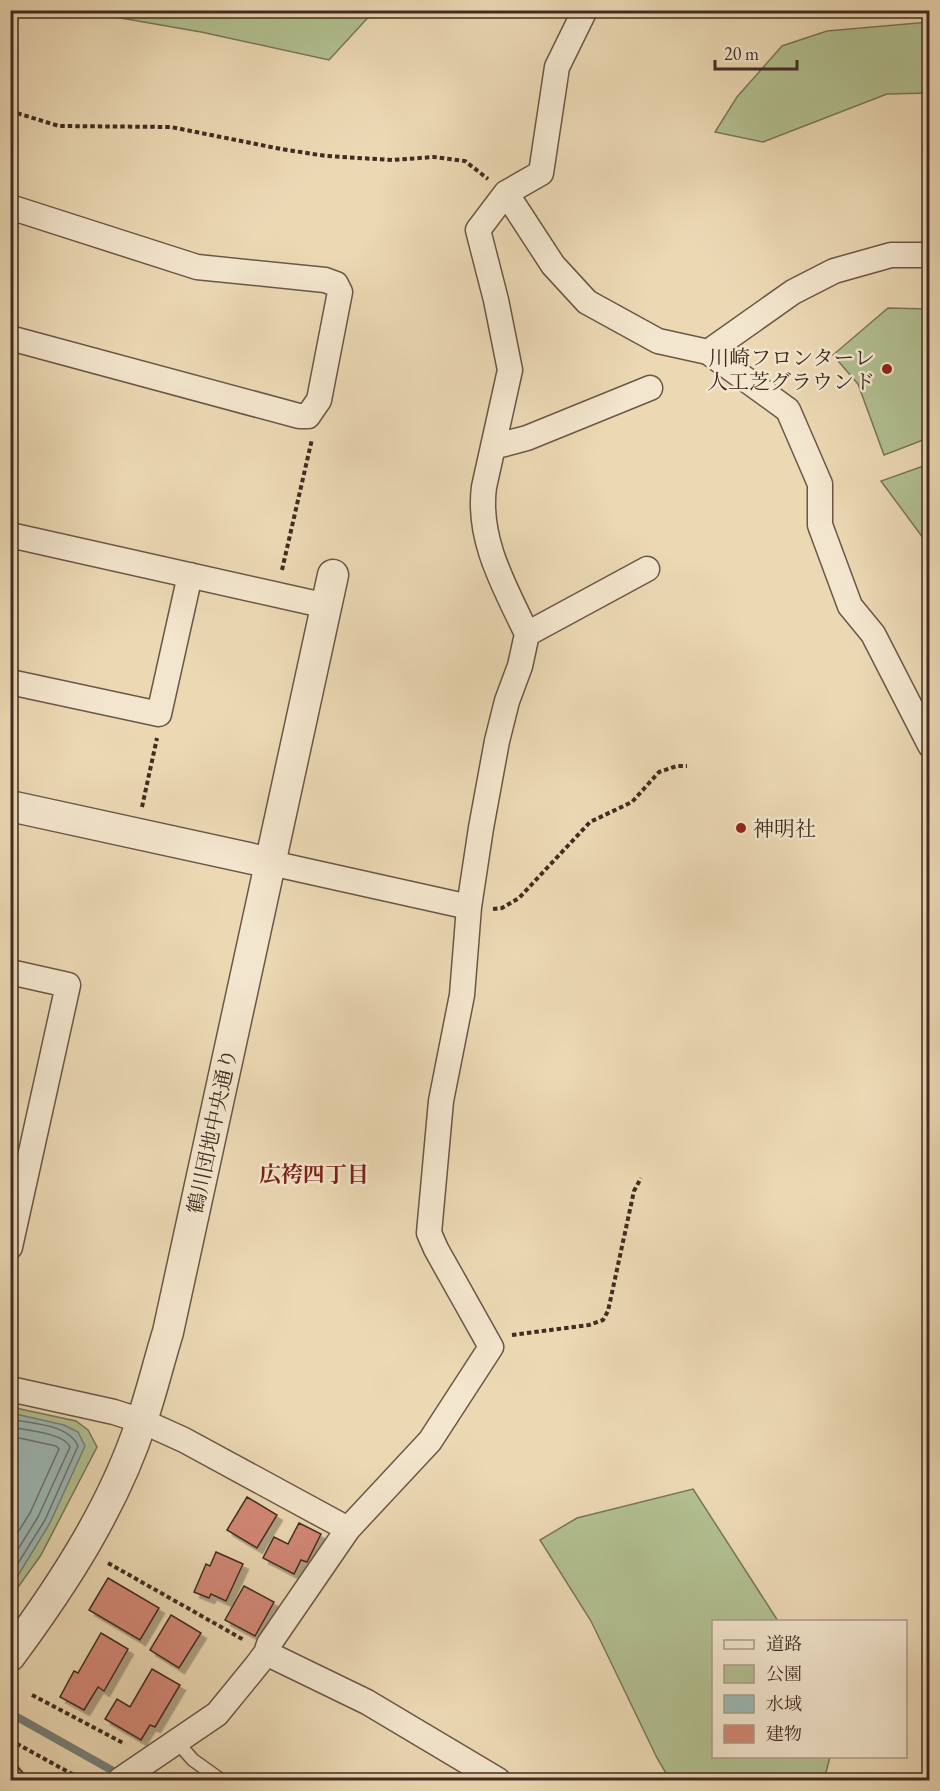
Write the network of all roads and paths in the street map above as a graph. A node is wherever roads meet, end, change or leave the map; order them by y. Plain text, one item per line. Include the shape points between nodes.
1 (585, 10) edge
2 (10, 111) edge
3 (498, 187) junction
4 (10, 207) edge
5 (930, 255) edge
6 (10, 338) edge
7 (708, 352) junction
8 (650, 388) dead end
9 (313, 436) dead end
10 (493, 447) junction
11 (10, 535) edge
12 (283, 567) dead end
13 (647, 568) dead end
14 (190, 575) junction
15 (333, 575) dead end
16 (327, 606) junction
17 (527, 634) junction
18 (10, 682) edge
19 (158, 732) dead end
20 (930, 745) edge
21 (687, 766) dead end
22 (10, 806) edge
23 (142, 808) dead end
24 (271, 864) junction
25 (469, 907) junction
26 (10, 972) edge
27 (641, 1178) dead end
28 (10, 1247) edge
29 (491, 1347) junction
30 (10, 1389) edge
31 (142, 1421) junction
32 (348, 1529) junction
33 (108, 1563) dead end
34 (232, 1633) dead end
35 (266, 1653) junction
36 (10, 1656) edge
37 (32, 1695) dead end
38 (10, 1740) edge
39 (177, 1742) junction
40 (148, 1761) junction
41 (83, 1780) edge
42 (120, 1780) edge
43 (221, 1780) edge
44 (498, 1780) edge

1 - 3 street via 557,67 541,173
2 - 3 path via 59,126 171,128 327,156 465,161
3 - 7 street via 553,265 587,302 658,341
3 - 10 street via 478,230 510,370
4 - 6 street via 197,267 325,280 336,284 340,292 319,400 308,416
5 - 7 street via 891,255 834,271 793,292
7 - 20 street via 788,410 819,484 819,525 850,606 873,634
8 - 10 street via 527,438
9 - 12 path
10 - 17 street via 481,506 484,530 496,567
11 - 14 street
13 - 17 street
14 - 16 street
14 - 18 street via 159,714
15 - 16 street, 鶴川団地中央通り
16 - 24 street, 鶴川団地中央通り
17 - 25 street via 497,741
19 - 23 path
21 - 25 path via 659,772 633,802 590,822 519,898 502,908 480,912
22 - 24 street
24 - 25 street
24 - 31 street, 鶴川団地中央通り via 168,1332
25 - 29 street via 462,995 441,1101 429,1233
26 - 28 street via 68,985
27 - 29 path via 634,1191 603,1320 503,1336
29 - 32 street via 430,1442
30 - 31 street
31 - 32 street
31 - 36 street, 鶴川団地中央通り via 83,1550
32 - 35 street
33 - 34 path
35 - 39 street via 217,1714
35 - 44 street via 367,1702
37 - 40 path
38 - 41 path
39 - 40 street
39 - 43 lane via 193,1760
40 - 42 street

